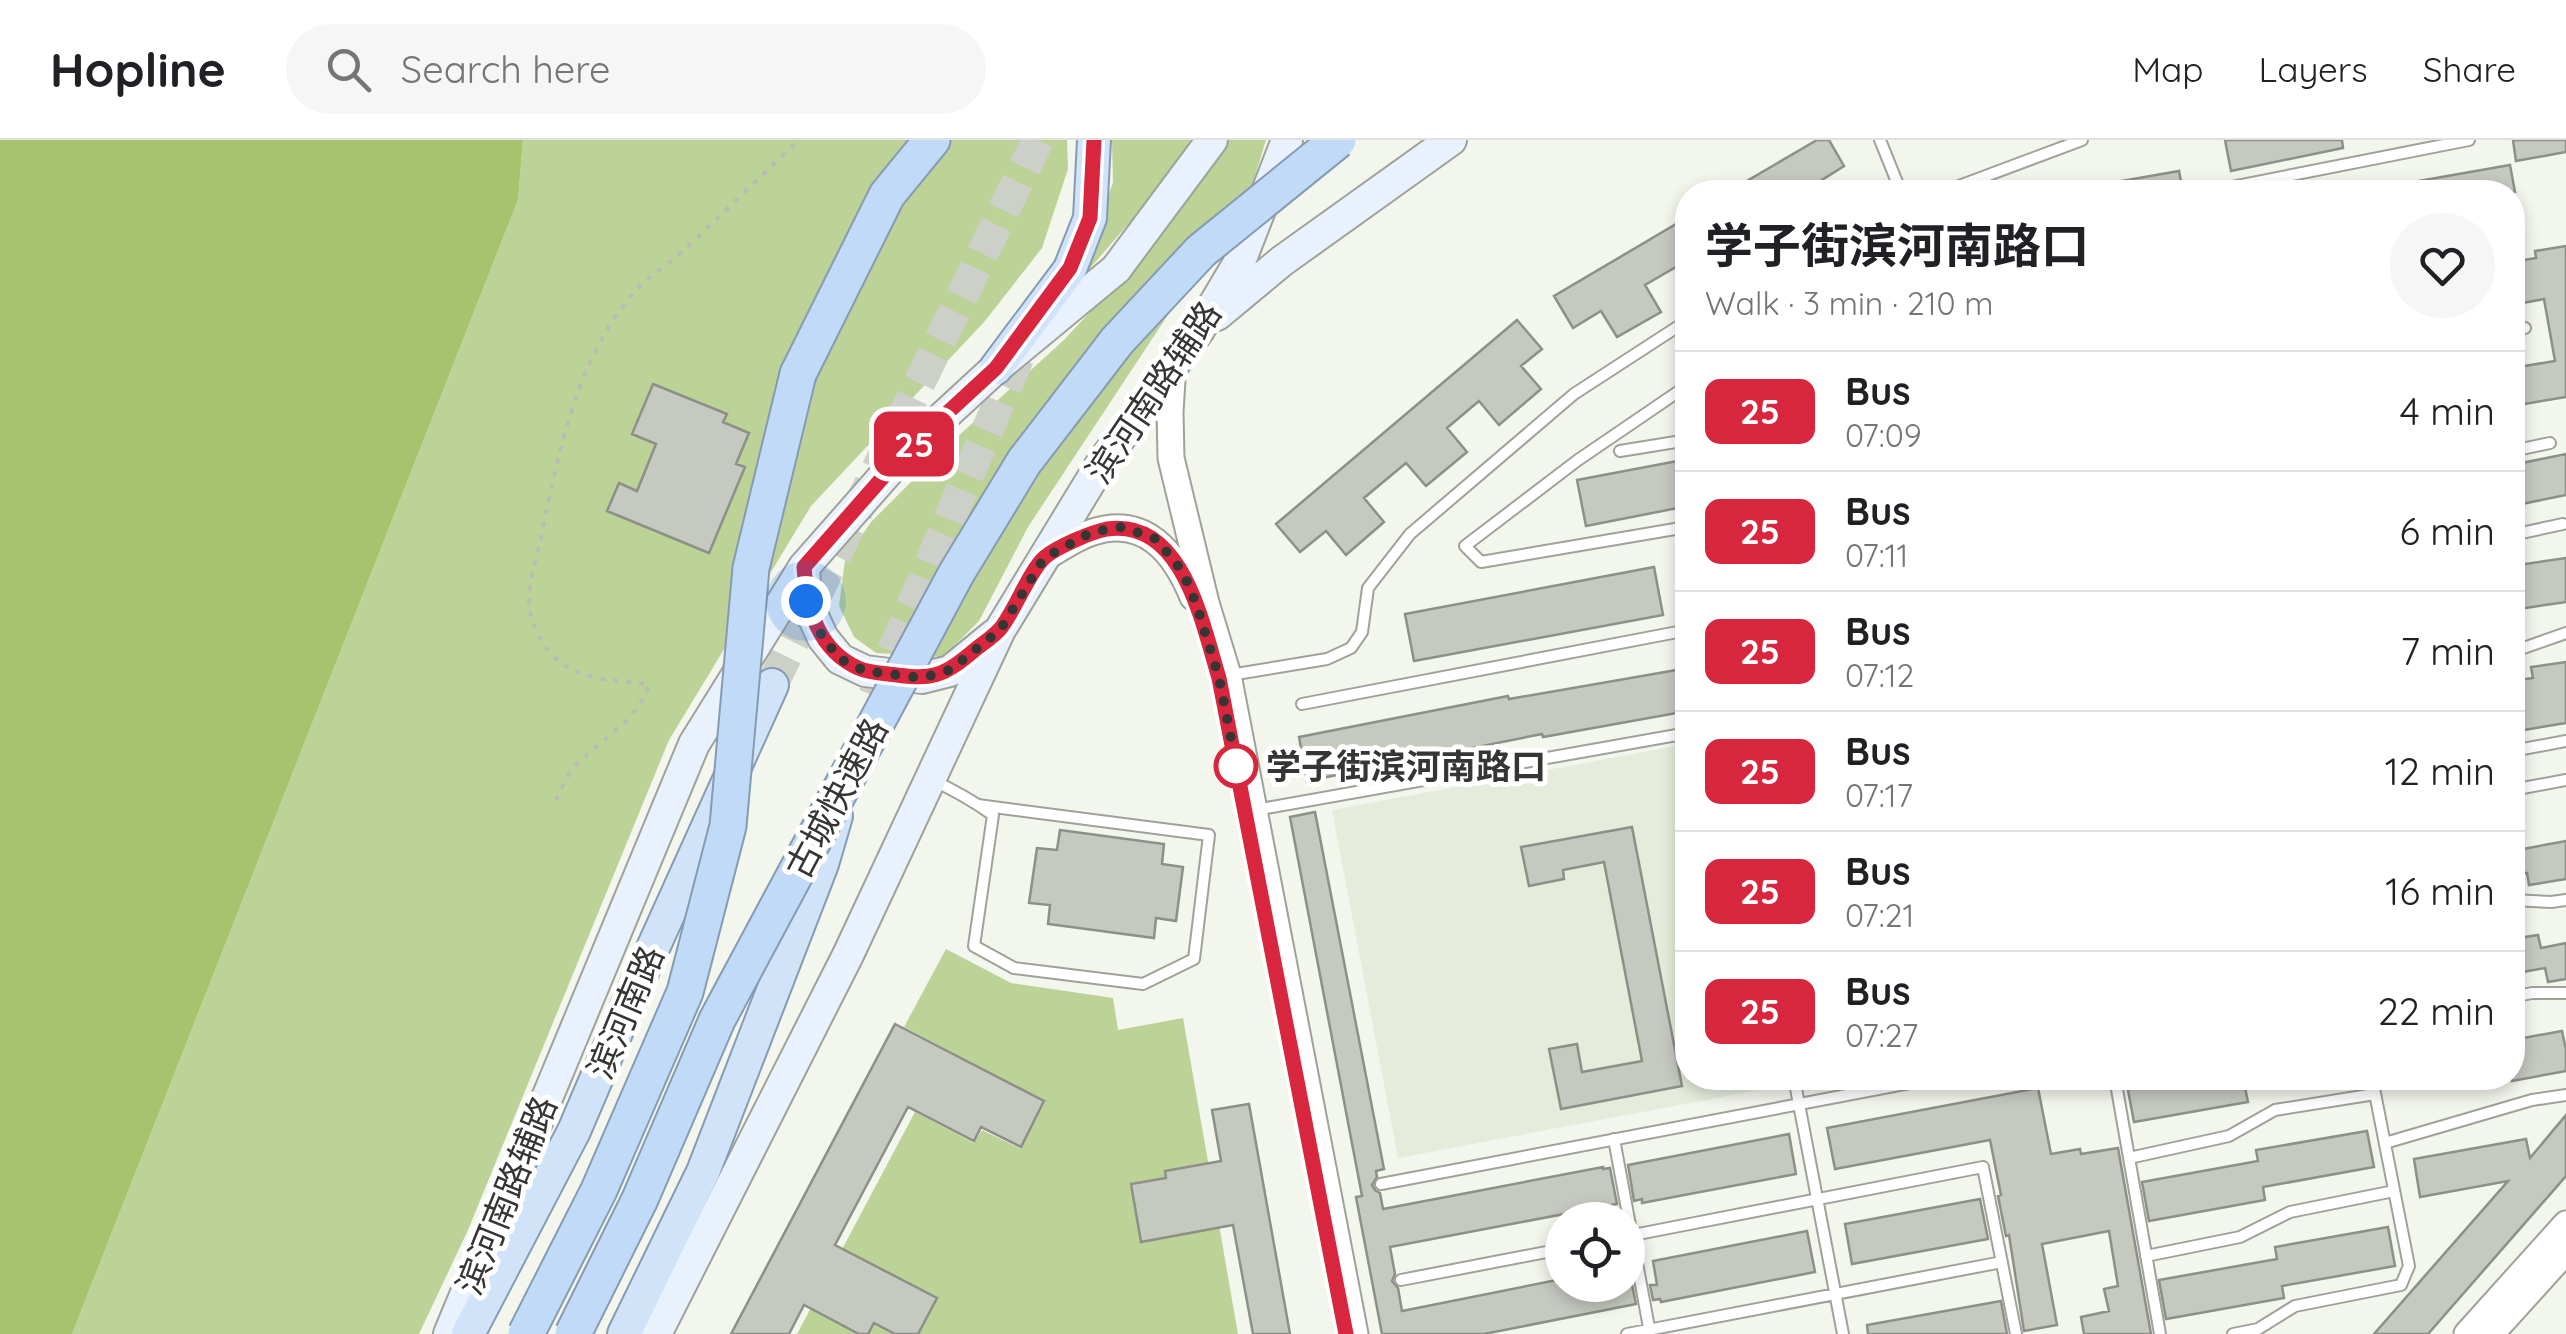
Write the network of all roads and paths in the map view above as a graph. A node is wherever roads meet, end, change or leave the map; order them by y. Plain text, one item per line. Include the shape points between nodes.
1 (799, 140) edge
2 (932, 140) edge
3 (1094, 140) edge
4 (1212, 140) edge
5 (1288, 140) edge
6 (1338, 140) edge
7 (1451, 140) edge
8 (1880, 140) edge
9 (2082, 140) edge
10 (2469, 140) edge
11 (1894, 180) edge
12 (1978, 180) edge
13 (2267, 180) edge
14 (1675, 328) edge
15 (1200, 330) junction
16 (1173, 364) junction
17 (996, 368) junction
18 (1675, 394) edge
19 (1675, 442) edge
20 (2550, 443) dead end
21 (2525, 448) edge
22 (1620, 451) dead end
23 (2563, 524) dead end
24 (1675, 529) edge
25 (2525, 532) edge
26 (1044, 558) junction
27 (804, 567) junction
28 (1202, 605) junction
29 (1000, 630) junction
30 (1675, 632) edge
31 (2566, 633) edge
32 (2525, 647) edge
33 (1223, 676) junction
34 (772, 685) tunnel mouth
35 (1302, 704) dead end
36 (866, 714) tunnel mouth
37 (1675, 735) edge
38 (2566, 740) edge
39 (2525, 748) edge
40 (931, 780) junction
41 (2566, 780) edge
42 (2525, 788) edge
43 (556, 800) dead end
44 (978, 805) junction
45 (1250, 812) junction
46 (2566, 900) edge
47 (2525, 901) edge
48 (2566, 993) edge
49 (2525, 995) edge
50 (1796, 1090) edge
51 (1873, 1090) edge
52 (2118, 1090) edge
53 (2374, 1090) edge
54 (2375, 1094) junction
55 (2566, 1095) edge
56 (1799, 1104) junction
57 (1614, 1139) junction
58 (2385, 1143) junction
59 (2129, 1158) junction
60 (1381, 1184) dead end
61 (2394, 1191) junction
62 (1818, 1199) junction
63 (1624, 1202) edge
64 (2566, 1224) edge
65 (1645, 1233) edge
66 (2566, 1251) edge
67 (1545, 1252) edge
68 (2146, 1256) junction
69 (2002, 1262) junction
70 (1402, 1280) dead end
71 (1836, 1294) junction
72 (1644, 1302) edge
73 (1650, 1332) edge
74 (449, 1334) edge
75 (468, 1334) edge
76 (526, 1334) edge
77 (573, 1334) edge
78 (624, 1334) edge
79 (656, 1334) edge
80 (1346, 1334) edge
81 (1355, 1334) edge
82 (1627, 1334) edge
83 (1843, 1334) edge
84 (2016, 1334) edge
85 (2160, 1334) edge
86 (2232, 1334) edge
87 (2467, 1334) edge
88 (2491, 1334) edge

1 - 43 path via 632,293 606,329 581,386 558,452 529,610 550,652 571,670 649,684 644,702 573,768
2 - 76 highway, bridge via 887,195 798,374 751,568 728,826 685,992 599,1190
3 - 17 main road via 1090,218 1070,268
4 - 17 main road, 滨河南路辅路 via 1116,269
5 - 15 main road, 滨河南路辅路 via 1241,259
6 - 77 highway, 古城快速路, bridge via 1201,251 1117,341 1024,462 956,574 718,1020
7 - 15 main road via 1282,261
8 - 11 lane
9 - 12 lane
10 - 13 lane
14 - 33 lane via 1574,394 1410,534 1368,588 1362,632 1351,648
15 - 16 main road, 滨河南路辅路
16 - 26 main road, 滨河南路辅路
16 - 28 street via 1171,458
17 - 27 main road, 滨河南路辅路 via 906,451
18 - 24 lane via 1465,546 1480,562
19 - 22 lane
20 - 21 lane
23 - 25 lane
26 - 28 street via 1092,532 1122,527 1156,539
26 - 29 main road, 滨河南路辅路
27 - 29 main road via 806,601 823,638 840,659 865,671 922,678 950,670
27 - 74 main road, 滨河南路辅路 via 694,744
28 - 33 street
29 - 40 main road, 滨河南路辅路
30 - 35 lane
31 - 32 lane
33 - 45 street
34 - 75 main road, 滨河南路 via 574,1131
36 - 78 main road via 822,864 703,1172
37 - 45 lane
38 - 39 lane
40 - 44 lane
40 - 79 main road, 滨河南路辅路
41 - 42 lane
44 - 44 lane via 993,815 974,946 1014,968 1143,984 1194,959 1209,835
45 - 80 street
45 - 81 street
46 - 47 lane
48 - 49 lane
50 - 56 lane
51 - 56 lane
52 - 59 lane
53 - 54 lane
54 - 58 lane
54 - 59 lane via 2275,1110 2229,1136
55 - 58 lane
56 - 57 lane
56 - 62 lane
57 - 60 lane
57 - 63 lane
58 - 61 lane
59 - 68 lane
61 - 68 lane via 2290,1212 2240,1237
61 - 86 lane via 2409,1266 2401,1285 2294,1306 2258,1329
62 - 65 lane
62 - 69 lane via 1983,1167
62 - 71 lane
64 - 87 street
66 - 88 street
67 - 70 lane
68 - 85 lane
69 - 71 lane
69 - 84 lane
71 - 73 lane
71 - 83 lane
72 - 73 lane
73 - 82 lane

